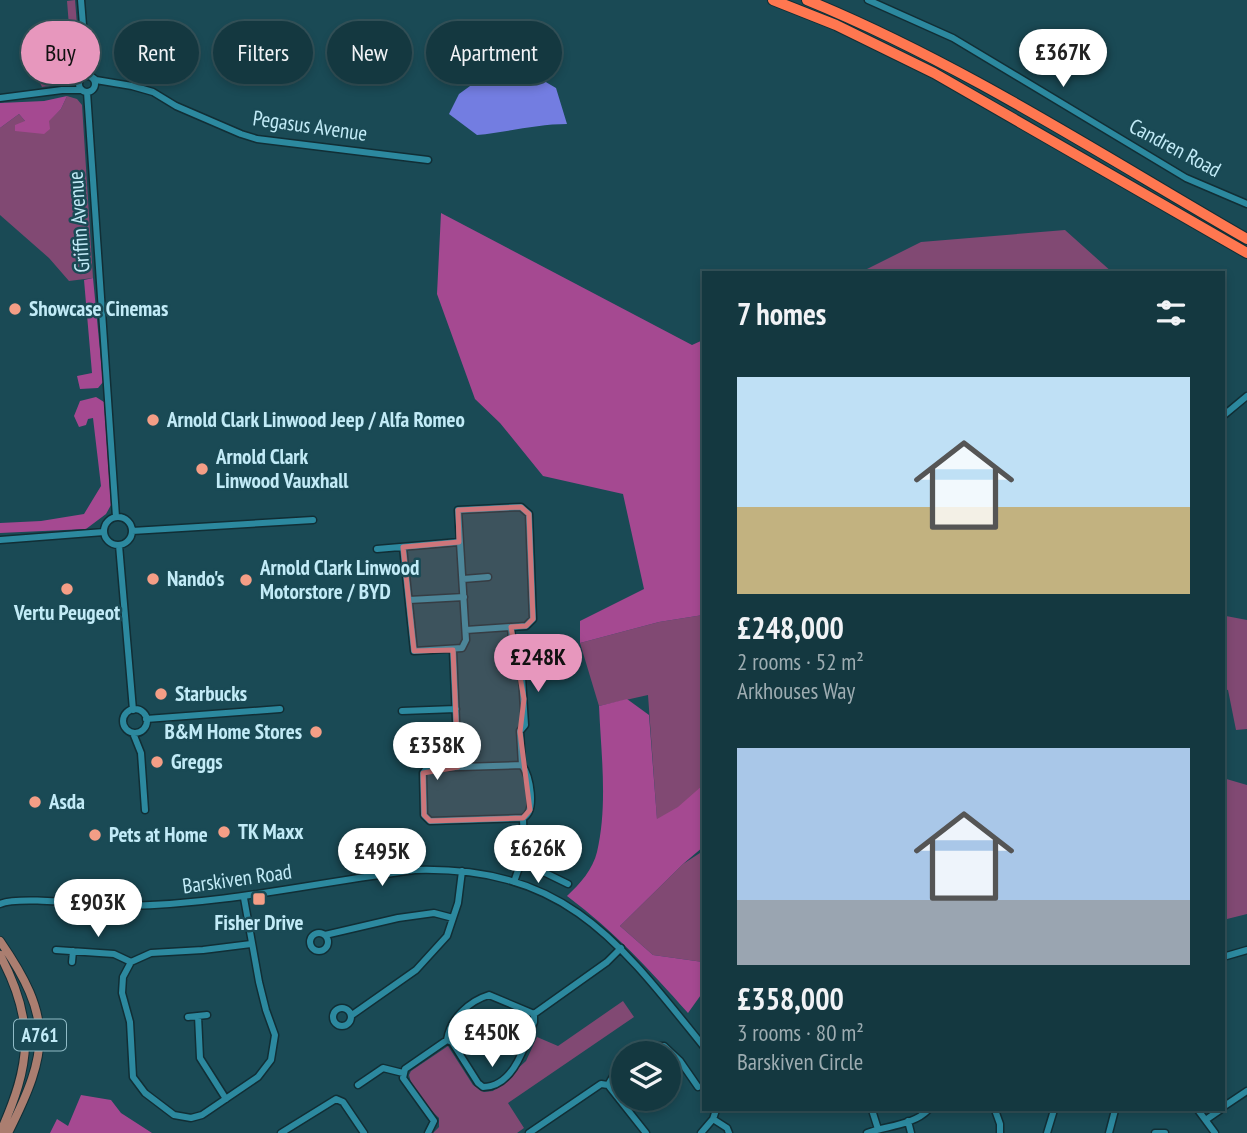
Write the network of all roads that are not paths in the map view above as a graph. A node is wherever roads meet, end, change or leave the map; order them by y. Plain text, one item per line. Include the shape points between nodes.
1 (81, 0) edge
2 (773, 0) edge
3 (807, 0) edge
4 (868, 0) edge
5 (82, 21) edge
6 (100, 81) edge
7 (113, 83) junction
8 (73, 84) edge
9 (81, 84) edge
10 (94, 84) edge
11 (62, 90) junction
12 (87, 91) junction
13 (0, 98) edge
14 (428, 160) dead end
15 (1247, 204) edge
16 (1247, 239) edge
17 (1247, 253) edge
18 (1247, 396) edge
19 (1225, 414) edge
20 (116, 517) junction
21 (313, 520) dead end
22 (132, 531) junction
23 (104, 532) junction
24 (0, 540) edge
25 (459, 542) junction
26 (119, 545) junction
27 (403, 547) junction
28 (377, 549) dead end
29 (488, 577) dead end
30 (463, 579) junction
31 (464, 597) junction
32 (409, 600) junction
33 (511, 627) junction
34 (466, 630) junction
35 (453, 650) junction
36 (280, 709) dead end
37 (456, 709) junction
38 (133, 710) junction
39 (402, 712) dead end
40 (146, 719) junction
41 (133, 733) junction
42 (522, 765) junction
43 (458, 767) junction
44 (145, 810) dead end
45 (523, 818) junction
46 (521, 862) junction
47 (462, 871) junction
48 (514, 882) junction
49 (568, 884) dead end
50 (244, 898) junction
51 (0, 904) edge
52 (453, 918) junction
53 (325, 935) dead end
54 (0, 941) edge
55 (251, 944) junction
56 (621, 948) junction
57 (56, 950) dead end
58 (1247, 950) edge
59 (73, 951) junction
60 (0, 955) edge
61 (1225, 956) edge
62 (72, 962) dead end
63 (131, 962) junction
64 (534, 1014) junction
65 (207, 1015) dead end
66 (352, 1015) dead end
67 (198, 1016) junction
68 (188, 1017) dead end
69 (447, 1040) junction
70 (702, 1045) edge
71 (681, 1062) edge
72 (403, 1073) junction
73 (371, 1076) junction
74 (611, 1080) edge
75 (358, 1085) dead end
76 (377, 1085) dead end
77 (608, 1085) junction
78 (698, 1087) dead end
79 (1247, 1091) edge
80 (226, 1099) junction
81 (1225, 1106) edge
82 (716, 1111) edge
83 (872, 1111) edge
84 (927, 1111) edge
85 (995, 1111) edge
86 (1054, 1111) edge
87 (1115, 1111) edge
88 (1199, 1111) edge
89 (1218, 1111) edge
90 (713, 1119) junction
91 (1206, 1119) junction
92 (908, 1121) junction
93 (878, 1129) junction
94 (0, 1133) edge
95 (8, 1133) edge
96 (281, 1133) edge
97 (364, 1133) edge
98 (428, 1133) edge
99 (529, 1133) edge
100 (646, 1133) edge
101 (701, 1133) edge
102 (729, 1133) edge
103 (867, 1133) edge
104 (911, 1133) edge
105 (1000, 1133) edge
106 (1047, 1133) edge
107 (1109, 1133) edge
108 (1154, 1133) edge
109 (1165, 1133) edge
110 (1214, 1133) edge

1 - 5 street
2 - 17 highway via 934,73
3 - 16 highway via 944,64
4 - 15 street, Candren Road via 953,38 1186,178
6 - 7 street, Pegasus Avenue
7 - 12 street
7 - 14 street, Pegasus Avenue via 153,92 257,139
8 - 11 street
9 - 12 street
10 - 12 street
11 - 12 street
11 - 13 street
12 - 20 street, Griffin Avenue
18 - 19 street
20 - 22 street via 127,520
20 - 23 street via 108,521
21 - 22 street
22 - 26 street via 129,540
23 - 24 street
23 - 26 street via 108,541
25 - 27 street
25 - 30 street
25 - 33 street via 458,510 522,507 529,514 533,619 526,626
26 - 38 street
27 - 28 street
27 - 32 street
29 - 30 street
30 - 31 street
31 - 32 street
31 - 34 street
32 - 35 street via 414,651
33 - 34 street
33 - 42 street via 524,691
34 - 35 street via 462,648
35 - 37 street
36 - 40 street
37 - 39 street
37 - 43 street
38 - 40 street
38 - 41 street via 123,723
40 - 41 street via 144,729
41 - 44 street via 141,753
42 - 43 street
42 - 45 street via 528,778 530,810
43 - 45 street via 427,768 423,773 424,816 430,821
45 - 46 street
46 - 48 street
46 - 49 street
47 - 48 street, Barskiven Road
47 - 50 street, Barskiven Road via 415,870
47 - 52 street
48 - 56 street, Barskiven Road via 561,901
50 - 51 street, Barskiven Road via 174,905 24,900
50 - 55 street
52 - 53 street via 434,913
52 - 66 street via 447,936 416,970
54 - 95 main road, A761 via 21,970 36,1004 41,1037 31,1079
55 - 63 street via 151,953
55 - 80 street via 275,1035 271,1060 258,1077
56 - 64 street
56 - 70 street, Barskiven Road
57 - 59 street
58 - 61 street
59 - 62 street
59 - 63 street via 114,954
60 - 94 main road, A761 via 15,982 27,1037 16,1098
63 - 80 street via 123,977 122,993 130,1022 133,1077 145,1093 174,1115 202,1115
64 - 69 street via 489,995 455,1018
64 - 69 street via 516,1066 489,1087 478,1083
65 - 67 street
67 - 68 street
67 - 80 street via 200,1058
69 - 72 street
71 - 78 street
72 - 73 street via 383,1068
72 - 98 street via 402,1078 434,1121
73 - 75 street
73 - 76 street
74 - 77 street
77 - 99 street via 601,1084
77 - 100 street
79 - 81 street
82 - 90 street
83 - 93 street
84 - 92 street
85 - 105 street
86 - 106 street
87 - 107 street
88 - 91 street
89 - 91 street
90 - 101 street
90 - 102 street
91 - 110 street
92 - 93 street
92 - 104 street
93 - 103 street
96 - 97 street via 336,1100 343,1102
108 - 109 street

